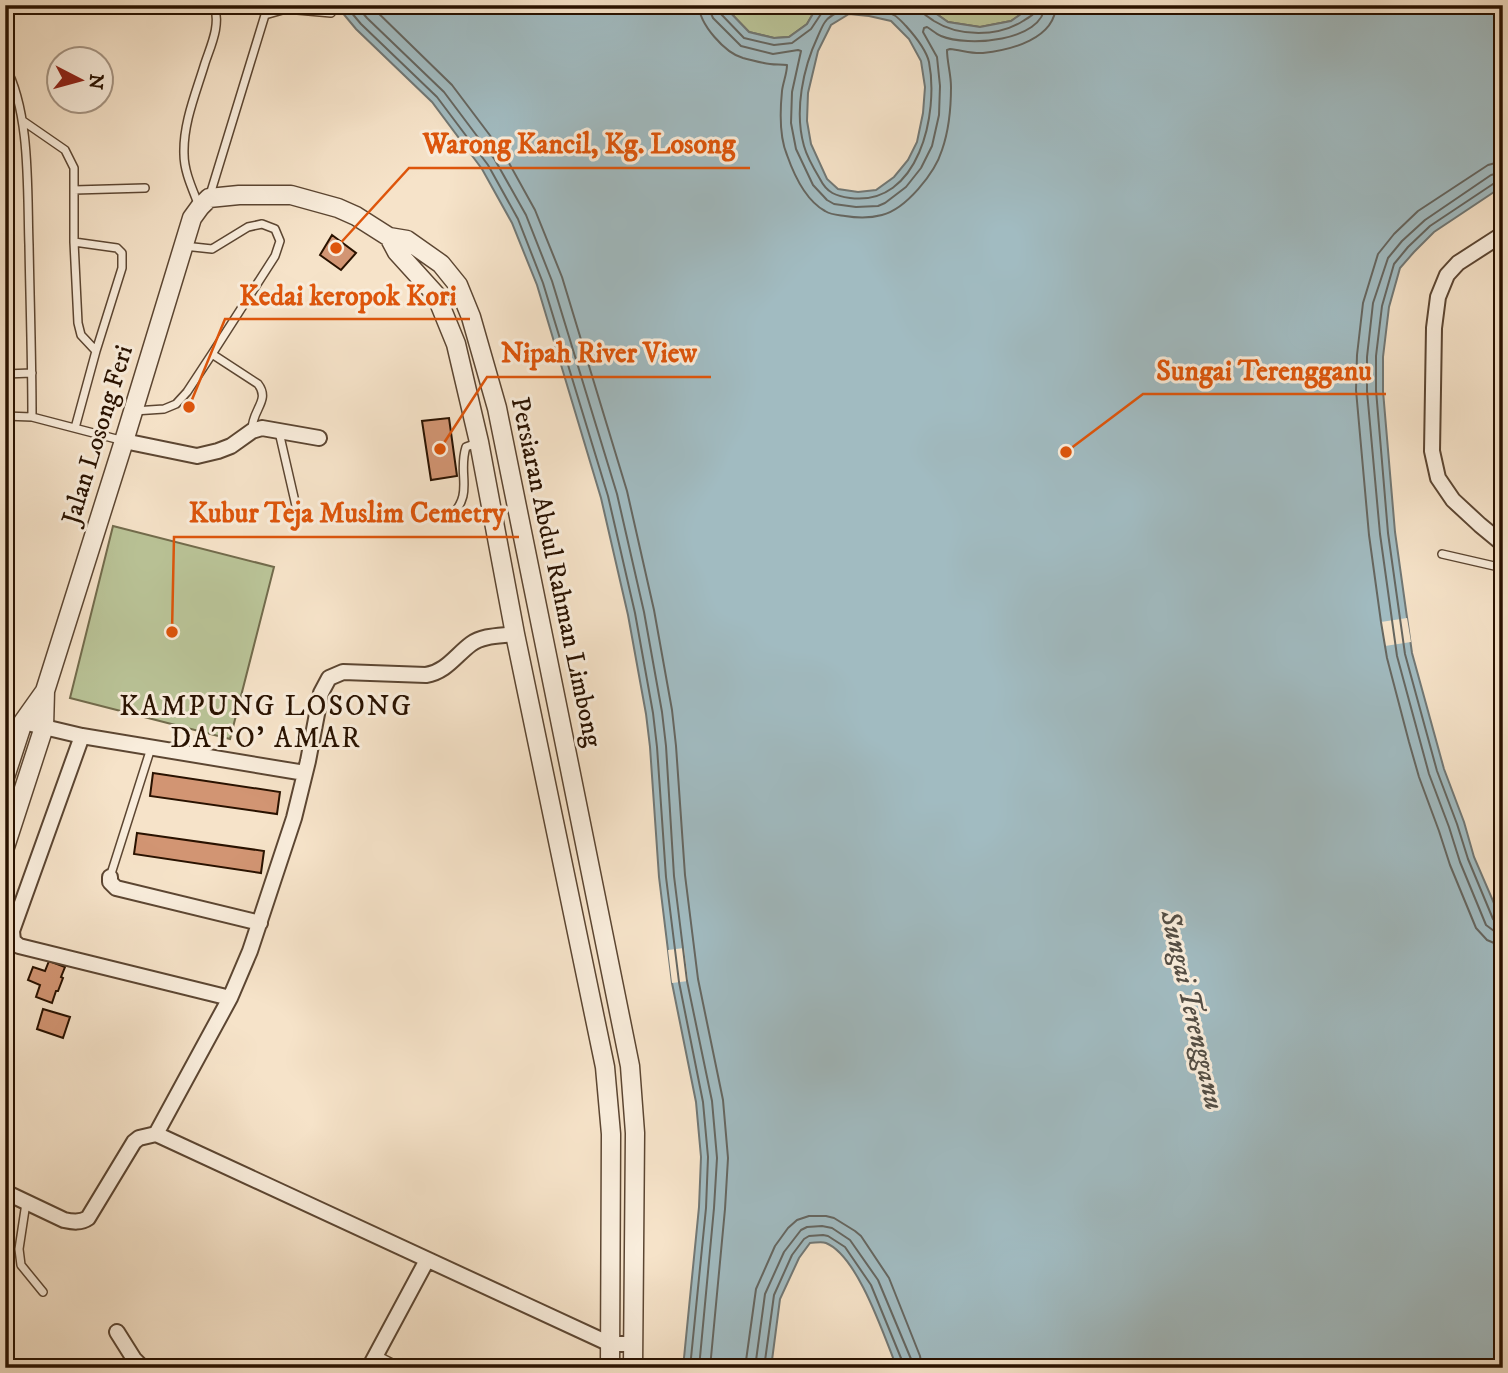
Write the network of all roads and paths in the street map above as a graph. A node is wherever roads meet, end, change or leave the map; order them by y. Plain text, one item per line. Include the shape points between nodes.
1 (214, 5) edge
2 (331, 13) dead end
3 (5, 66) edge
4 (23, 121) junction
5 (145, 188) dead end
6 (74, 190) junction
7 (204, 203) junction
8 (1503, 234) edge
9 (389, 237) junction
10 (74, 242) junction
11 (184, 246) junction
12 (96, 351) junction
13 (212, 354) junction
14 (32, 373) junction
15 (5, 374) edge
16 (133, 411) junction
17 (5, 416) edge
18 (32, 417) junction
19 (75, 428) junction
20 (252, 431) junction
21 (279, 431) junction
22 (319, 438) dead end
23 (124, 441) junction
24 (480, 442) junction
25 (296, 506) dead end
26 (450, 517) dead end
27 (1503, 544) edge
28 (1442, 554) dead end
29 (1503, 568) edge
30 (515, 634) junction
31 (45, 691) junction
32 (23, 722) junction
33 (44, 727) junction
34 (82, 736) junction
35 (151, 747) junction
36 (305, 773) junction
37 (5, 777) edge
38 (5, 847) edge
39 (110, 877) joint
40 (261, 923) junction
41 (230, 998) junction
42 (156, 1134) junction
43 (5, 1192) edge
44 (26, 1202) junction
45 (427, 1260) junction
46 (43, 1292) dead end
47 (117, 1332) dead end
48 (610, 1344) junction
49 (634, 1344) junction
50 (373, 1361) edge
51 (143, 1368) edge
52 (401, 1368) edge
53 (610, 1368) edge
54 (633, 1368) edge

1 - 7 lane via 216,30 188,117 184,150 184,165
2 - 7 lane via 286,9 265,15
3 - 4 lane via 14,81
4 - 6 lane via 65,150 74,168
4 - 14 lane
5 - 6 lane
6 - 10 lane
7 - 9 street via 239,195 292,195 338,208
7 - 11 street, Jalan Losong Feri via 192,218
8 - 27 street via 1458,263 1438,297 1432,452 1438,478 1453,500
9 - 24 street, Persiaran Abdul Rahman Limbong via 436,295 449,323
9 - 49 street, Persiaran Abdul Rahman Limbong via 407,240 440,264 457,285 497,408 630,1066 635,1133
10 - 12 lane via 78,323 81,335
10 - 12 lane via 117,248 122,253 122,268
11 - 13 lane via 212,249 248,227 262,224 275,229 280,242
11 - 16 street, Jalan Losong Feri
12 - 19 lane
13 - 16 lane via 176,404
13 - 20 lane via 262,390
14 - 15 lane
14 - 18 lane
16 - 23 street, Jalan Losong Feri
17 - 18 lane
18 - 19 lane
19 - 23 lane
20 - 21 street
20 - 23 street via 230,446 197,456
21 - 22 street
21 - 25 lane
23 - 31 street, Jalan Losong Feri
24 - 26 lane via 466,447 464,500
24 - 30 street, Persiaran Abdul Rahman Limbong
28 - 29 lane
30 - 36 street via 473,642 435,673 343,672 329,678 321,693
30 - 48 street, Persiaran Abdul Rahman Limbong via 606,1067 611,1133
31 - 32 street, Jalan Losong Feri
31 - 33 street, Jalan Losong Feri
32 - 33 street
32 - 37 street, Jalan Losong Feri
33 - 34 street
33 - 38 street, Jalan Losong Feri
34 - 35 street
34 - 41 street via 12,931 13,941 19,947
35 - 36 street
35 - 39 lane
36 - 40 street
39 - 40 street via 116,888
40 - 41 street
41 - 42 street
42 - 44 street via 134,1142 83,1221 64,1220
42 - 45 street
43 - 44 street
44 - 46 lane via 21,1265
45 - 48 street
45 - 50 street
47 - 51 street
48 - 49 street
48 - 53 street, Persiaran Abdul Rahman Limbong
49 - 54 street, Persiaran Abdul Rahman Limbong
50 - 52 lane

